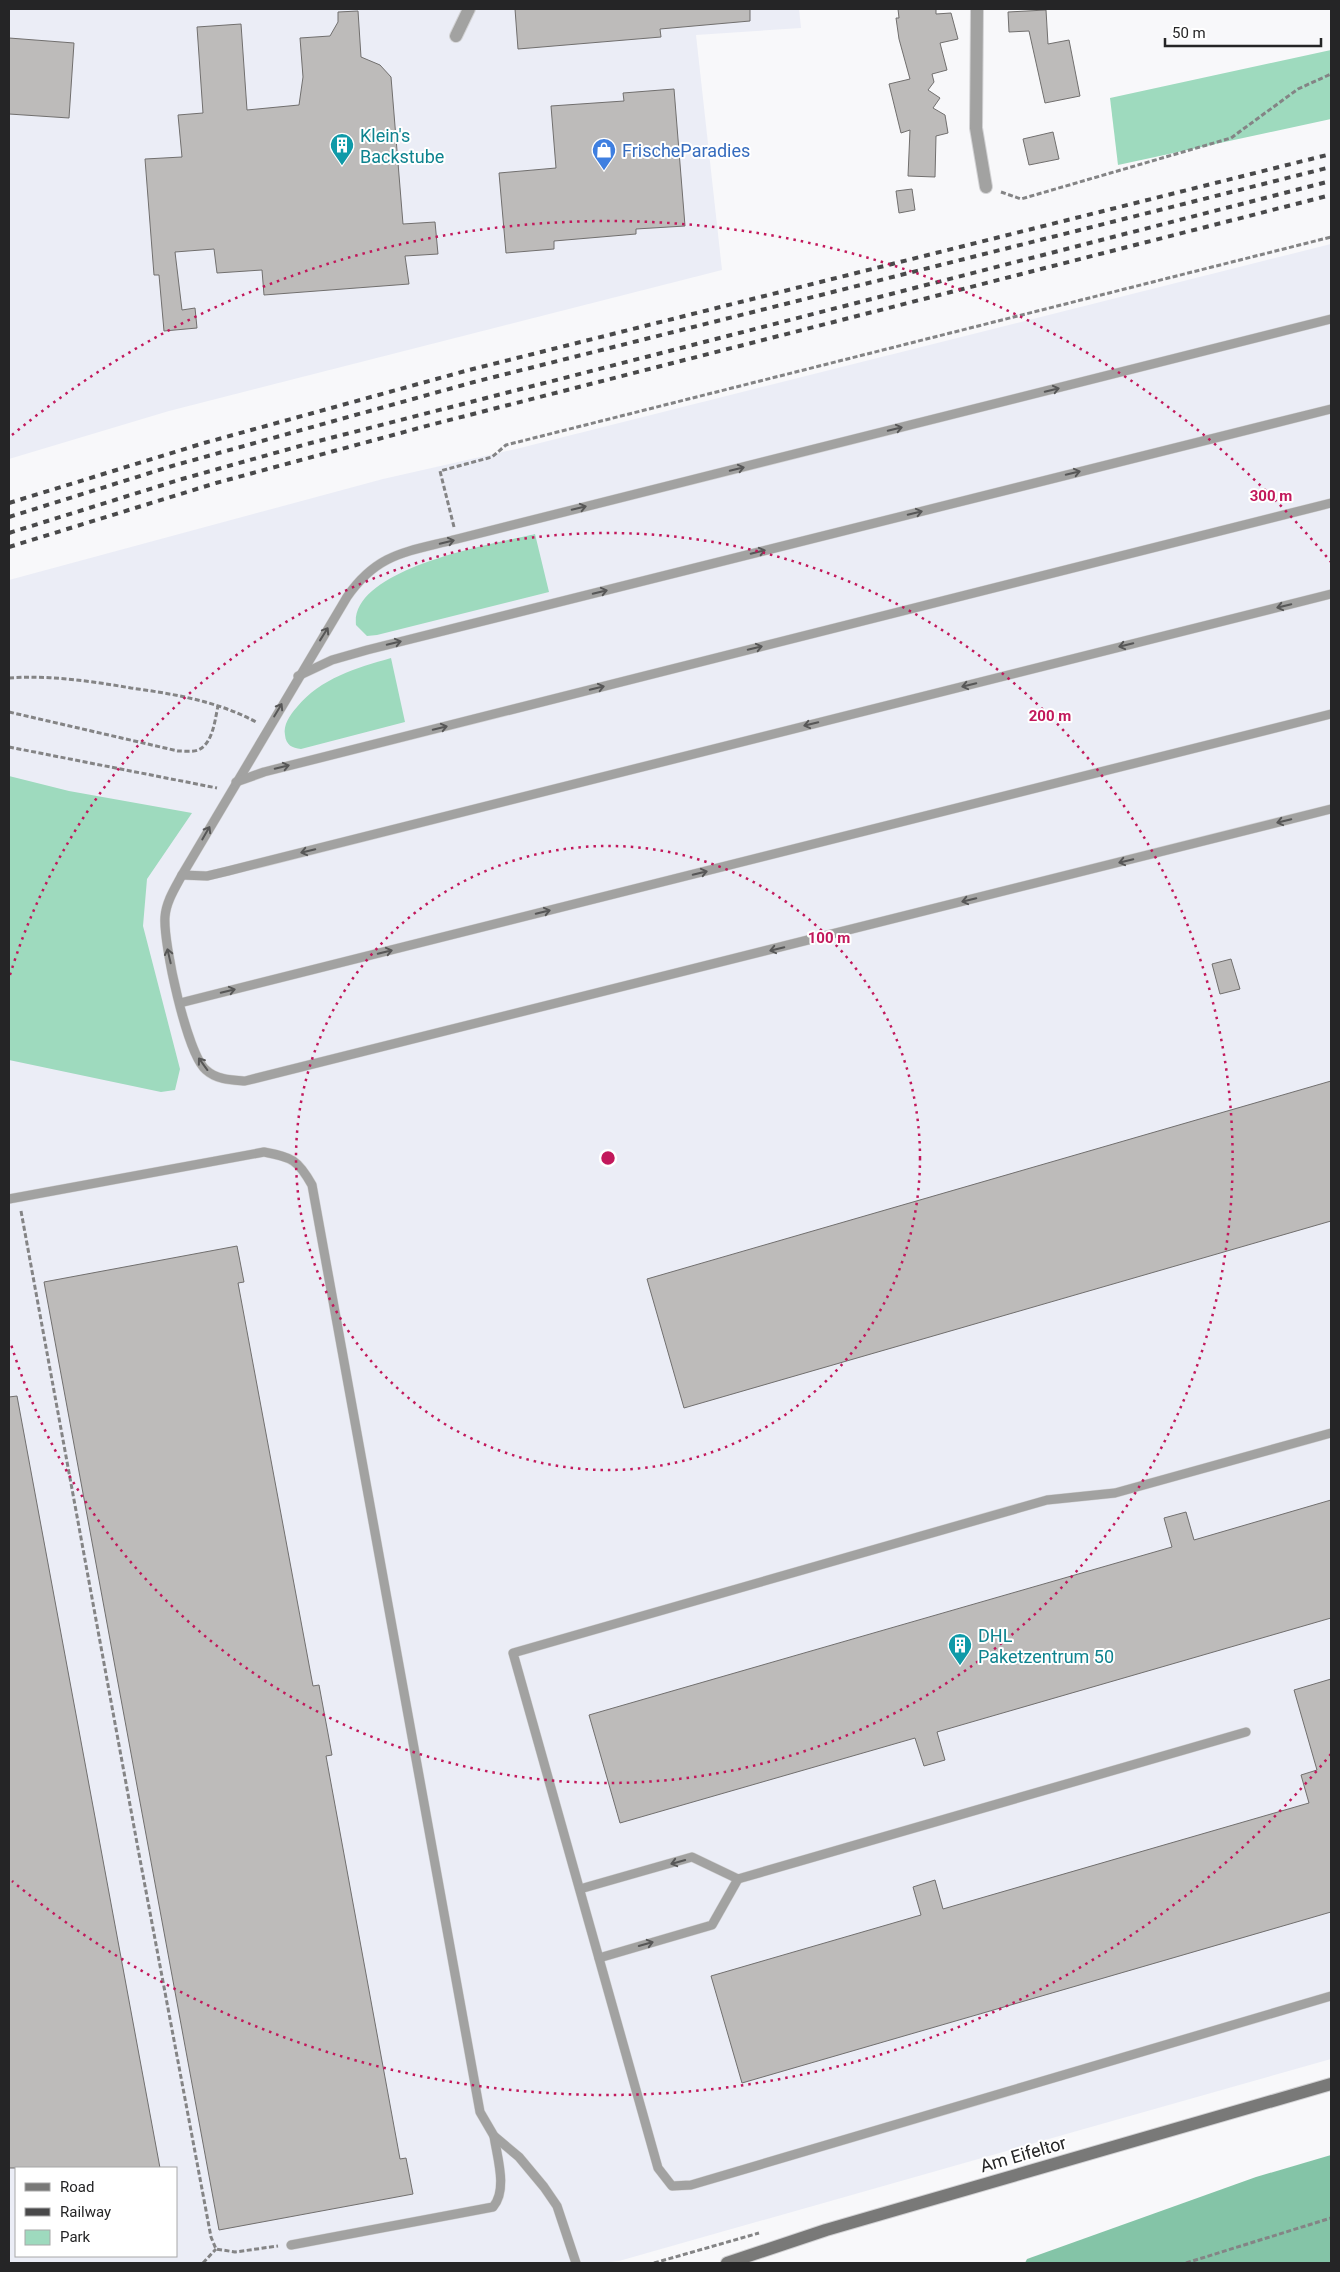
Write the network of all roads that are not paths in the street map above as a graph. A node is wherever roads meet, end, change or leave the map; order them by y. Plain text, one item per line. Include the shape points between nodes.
1 (468, 9) edge
2 (977, 9) edge
3 (456, 36) dead end
4 (986, 187) road end
5 (1331, 319) edge
6 (1331, 409) edge
7 (1331, 503) edge
8 (1331, 594) edge
9 (298, 676) junction
10 (1331, 714) edge
11 (236, 782) junction
12 (1331, 809) edge
13 (182, 875) junction
14 (180, 1003) junction
15 (14, 1198) edge
16 (1331, 1433) edge
17 (1246, 1732) dead end
18 (738, 1879) junction
19 (580, 1889) junction
20 (599, 1958) junction
21 (1331, 1996) edge
22 (1331, 2084) edge
23 (494, 2136) junction
24 (291, 2245) road end
25 (576, 2263) edge
26 (727, 2263) edge

1 - 3 street
2 - 4 street via 976,128
9 -> 5 lane via 357,582 370,569 395,555
9 -> 6 lane via 332,660 367,650
11 -> 7 lane via 273,769
8 -> 13 lane via 228,871 207,876
11 -> 9 lane
14 -> 10 lane
13 -> 11 lane
12 -> 14 lane via 246,1081 224,1080 206,1070 194,1052
14 -> 13 lane via 166,941 165,916
15 - 23 lane via 264,1152 284,1156 302,1167 312,1185 480,2112
16 - 19 lane via 1115,1493 1047,1500 513,1652
17 - 18 lane
18 -> 19 lane via 692,1858
20 -> 18 lane via 712,1925
19 - 20 lane
20 - 21 lane via 658,2168 672,2186 691,2185
22 - 26 main road, Am Eifeltor via 826,2230
23 - 24 lane via 500,2187 499,2200 493,2207
23 - 25 lane via 519,2157 557,2206

